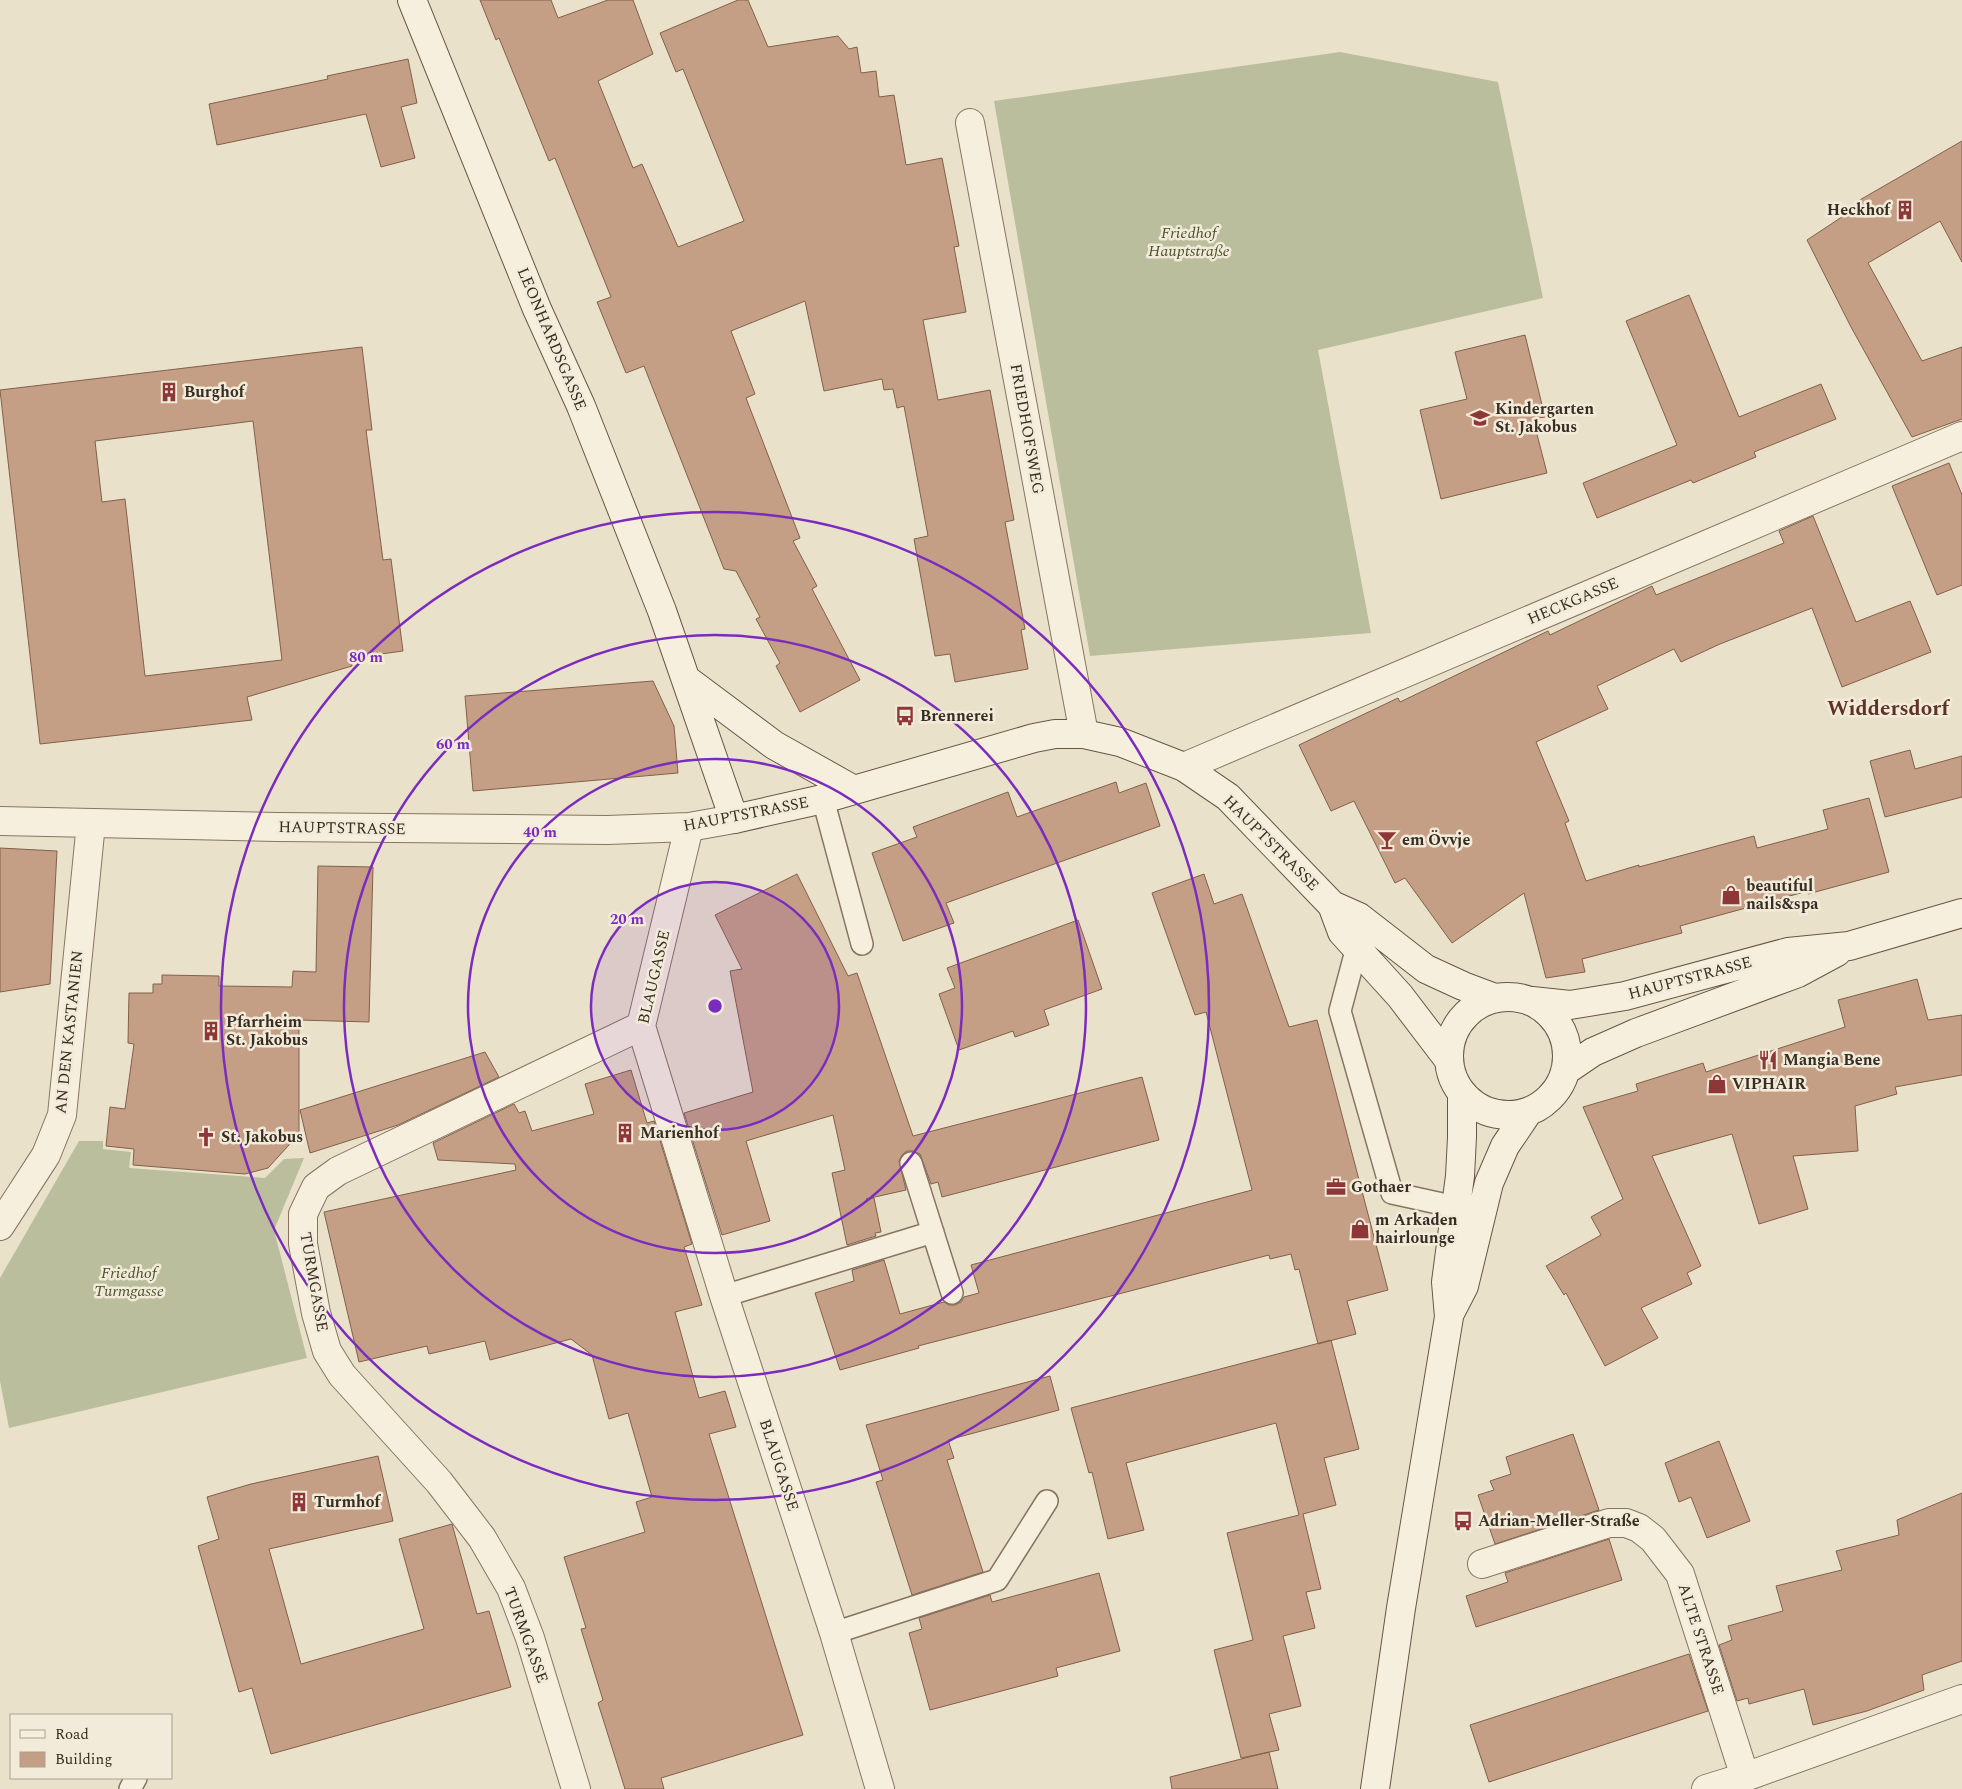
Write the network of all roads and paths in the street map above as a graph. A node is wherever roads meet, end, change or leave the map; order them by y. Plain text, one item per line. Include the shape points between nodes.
1 (412, 0) edge
2 (970, 123) dead end
3 (1962, 436) edge
4 (687, 680) junction
5 (1084, 734) junction
6 (1184, 767) junction
7 (854, 790) junction
8 (823, 799) junction
9 (734, 819) junction
10 (0, 821) edge
11 (91, 823) junction
12 (689, 828) junction
13 (1332, 905) junction
14 (1962, 914) edge
15 (862, 944) dead end
16 (1848, 946) junction
17 (1357, 948) junction
18 (1495, 998) junction
19 (1532, 1001) junction
20 (641, 1026) junction
21 (1448, 1060) junction
22 (1565, 1072) junction
23 (1462, 1094) junction
24 (1528, 1112) junction
25 (911, 1164) dead end
26 (1456, 1207) junction
27 (0, 1226) edge
28 (933, 1232) junction
29 (952, 1293) dead end
30 (724, 1296) junction
31 (1449, 1317) junction
32 (1047, 1501) dead end
33 (1482, 1564) dead end
34 (834, 1633) junction
35 (1962, 1699) edge
36 (1745, 1777) junction
37 (576, 1789) edge
38 (880, 1789) edge
39 (1375, 1789) edge
40 (1706, 1789) edge

1 - 4 street, LEONHARDSGASSE via 537,309 585,415
2 - 5 street, FRIEDHOFSWEG
3 - 6 street, HECKGASSE
4 - 7 street via 774,745
4 - 9 street, LEONHARDSGASSE
5 - 6 street, HAUPTSTRASSE via 1120,742
5 - 7 street, HAUPTSTRASSE via 1034,738
6 - 13 street, HAUPTSTRASSE via 1228,798
7 - 8 street, HAUPTSTRASSE
8 - 9 street, HAUPTSTRASSE
8 - 15 lane
9 - 12 street, HAUPTSTRASSE
10 - 11 street, HAUPTSTRASSE
11 - 12 street, HAUPTSTRASSE via 607,830
11 - 27 street, AN DEN KASTANIEN via 62,1115 46,1155
12 - 20 street, BLAUGASSE
13 - 17 street, HAUPTSTRASSE via 1342,932
13 - 18 street, HAUPTSTRASSE via 1359,917 1426,969
14 - 16 street, HAUPTSTRASSE
16 - 19 street, HAUPTSTRASSE via 1788,952 1624,996 1570,1005
16 - 22 street, HAUPTSTRASSE via 1798,973 1593,1052
17 - 21 street, HAUPTSTRASSE via 1400,996
17 - 26 lane via 1340,1011 1392,1193
18 - 19 street
18 - 21 street via 1480,1003 1460,1020 1453,1032
19 - 22 street via 1557,1022 1565,1040
20 - 30 street, BLAUGASSE
20 - 37 street, TURMGASSE via 338,1171 316,1187 303,1214 303,1244 316,1313 328,1350 342,1375 445,1476 511,1588 530,1638
21 - 23 street
22 - 24 street via 1549,1098
23 - 24 street via 1476,1106 1495,1114
23 - 26 street
24 - 31 street via 1505,1146 1489,1183 1464,1286
25 - 28 lane
26 - 31 street via 1446,1282
28 - 29 lane
28 - 30 lane
30 - 34 street, BLAUGASSE
31 - 39 street
32 - 34 lane via 997,1580
33 - 36 street, ALTE STRASSE via 1608,1523 1626,1523 1654,1539 1680,1574
34 - 38 street, BLAUGASSE
35 - 36 street
36 - 40 street

